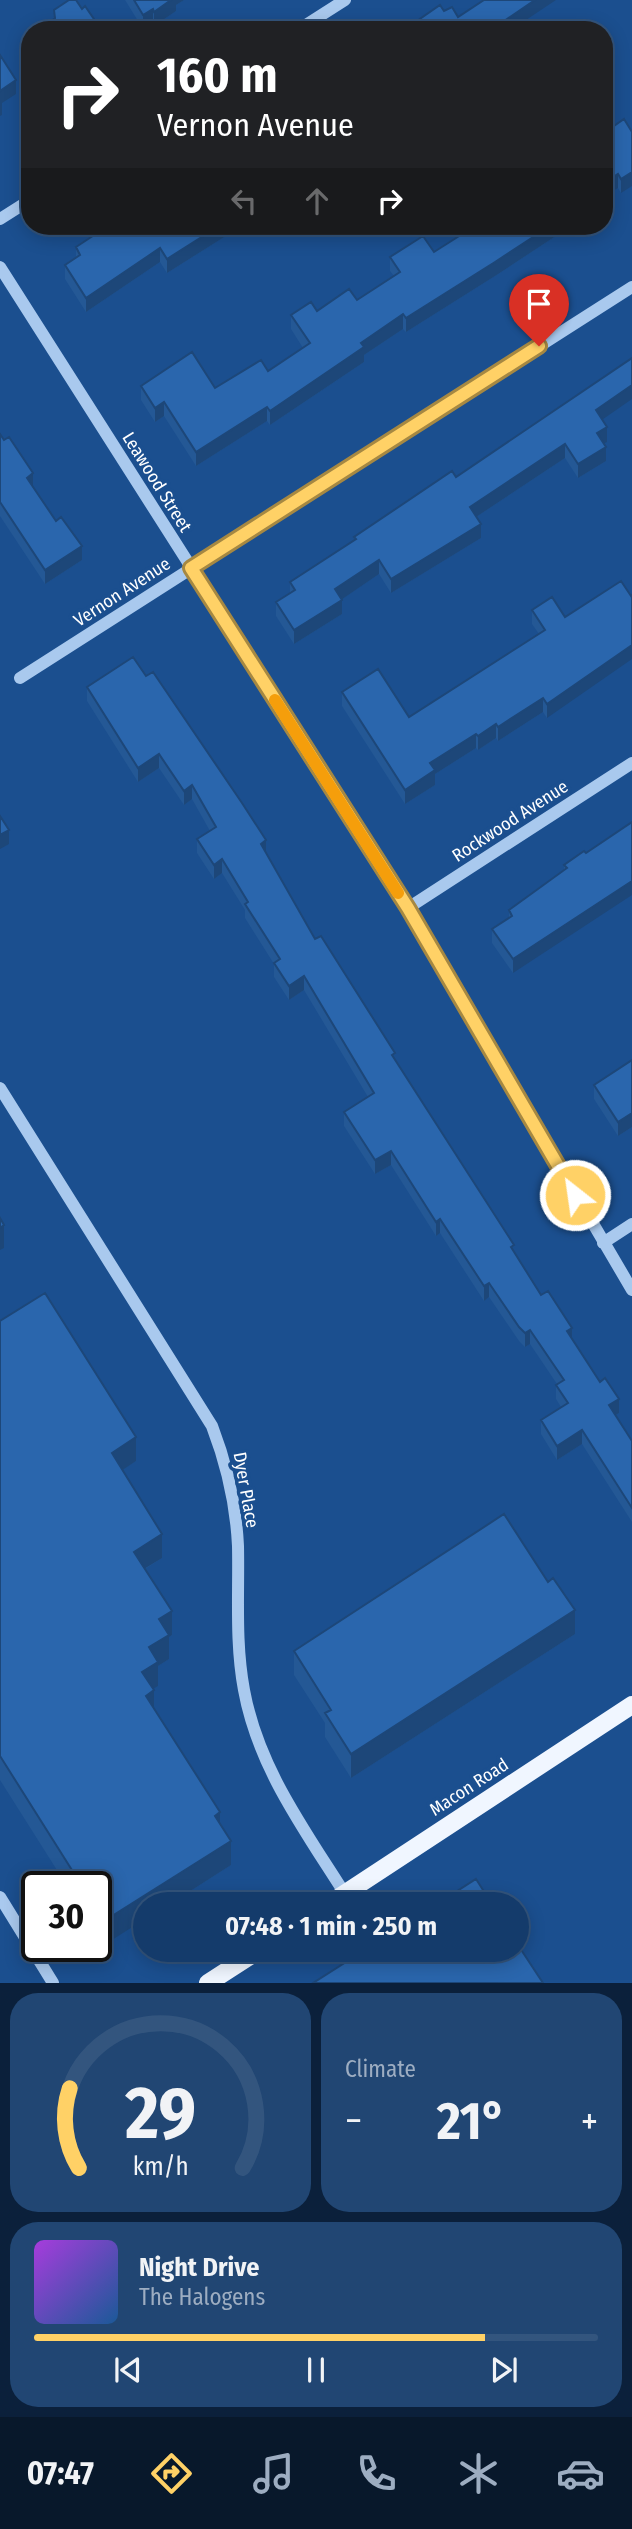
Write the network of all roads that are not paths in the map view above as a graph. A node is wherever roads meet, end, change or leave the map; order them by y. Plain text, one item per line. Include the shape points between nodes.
1 (345, 0) edge
2 (312, 21) edge
3 (21, 206) edge
4 (0, 219) edge
5 (0, 267) edge
6 (632, 287) edge
7 (191, 568) junction
8 (20, 678) dead end
9 (632, 763) edge
10 (408, 908) junction
11 (0, 1088) edge
12 (632, 1224) edge
13 (603, 1242) junction
14 (632, 1290) edge
15 (632, 1705) edge
16 (344, 1892) edge
17 (348, 1892) edge
18 (0, 1897) edge
19 (241, 1962) edge
20 (53, 1983) edge
21 (208, 1983) edge

1 - 2 street
3 - 4 street
5 - 7 street, Leawood Street
6 - 7 street, Vernon Avenue
7 - 8 street, Vernon Avenue
7 - 10 street, Leawood Street
9 - 10 street, Rockwood Avenue
10 - 13 street, Leawood Street
11 - 16 street, Dyer Place via 212,1426 234,1498 239,1644 252,1726 283,1795
12 - 13 street
13 - 14 street, Leawood Street
15 - 17 main road, Macon Road
18 - 20 street
19 - 21 main road

